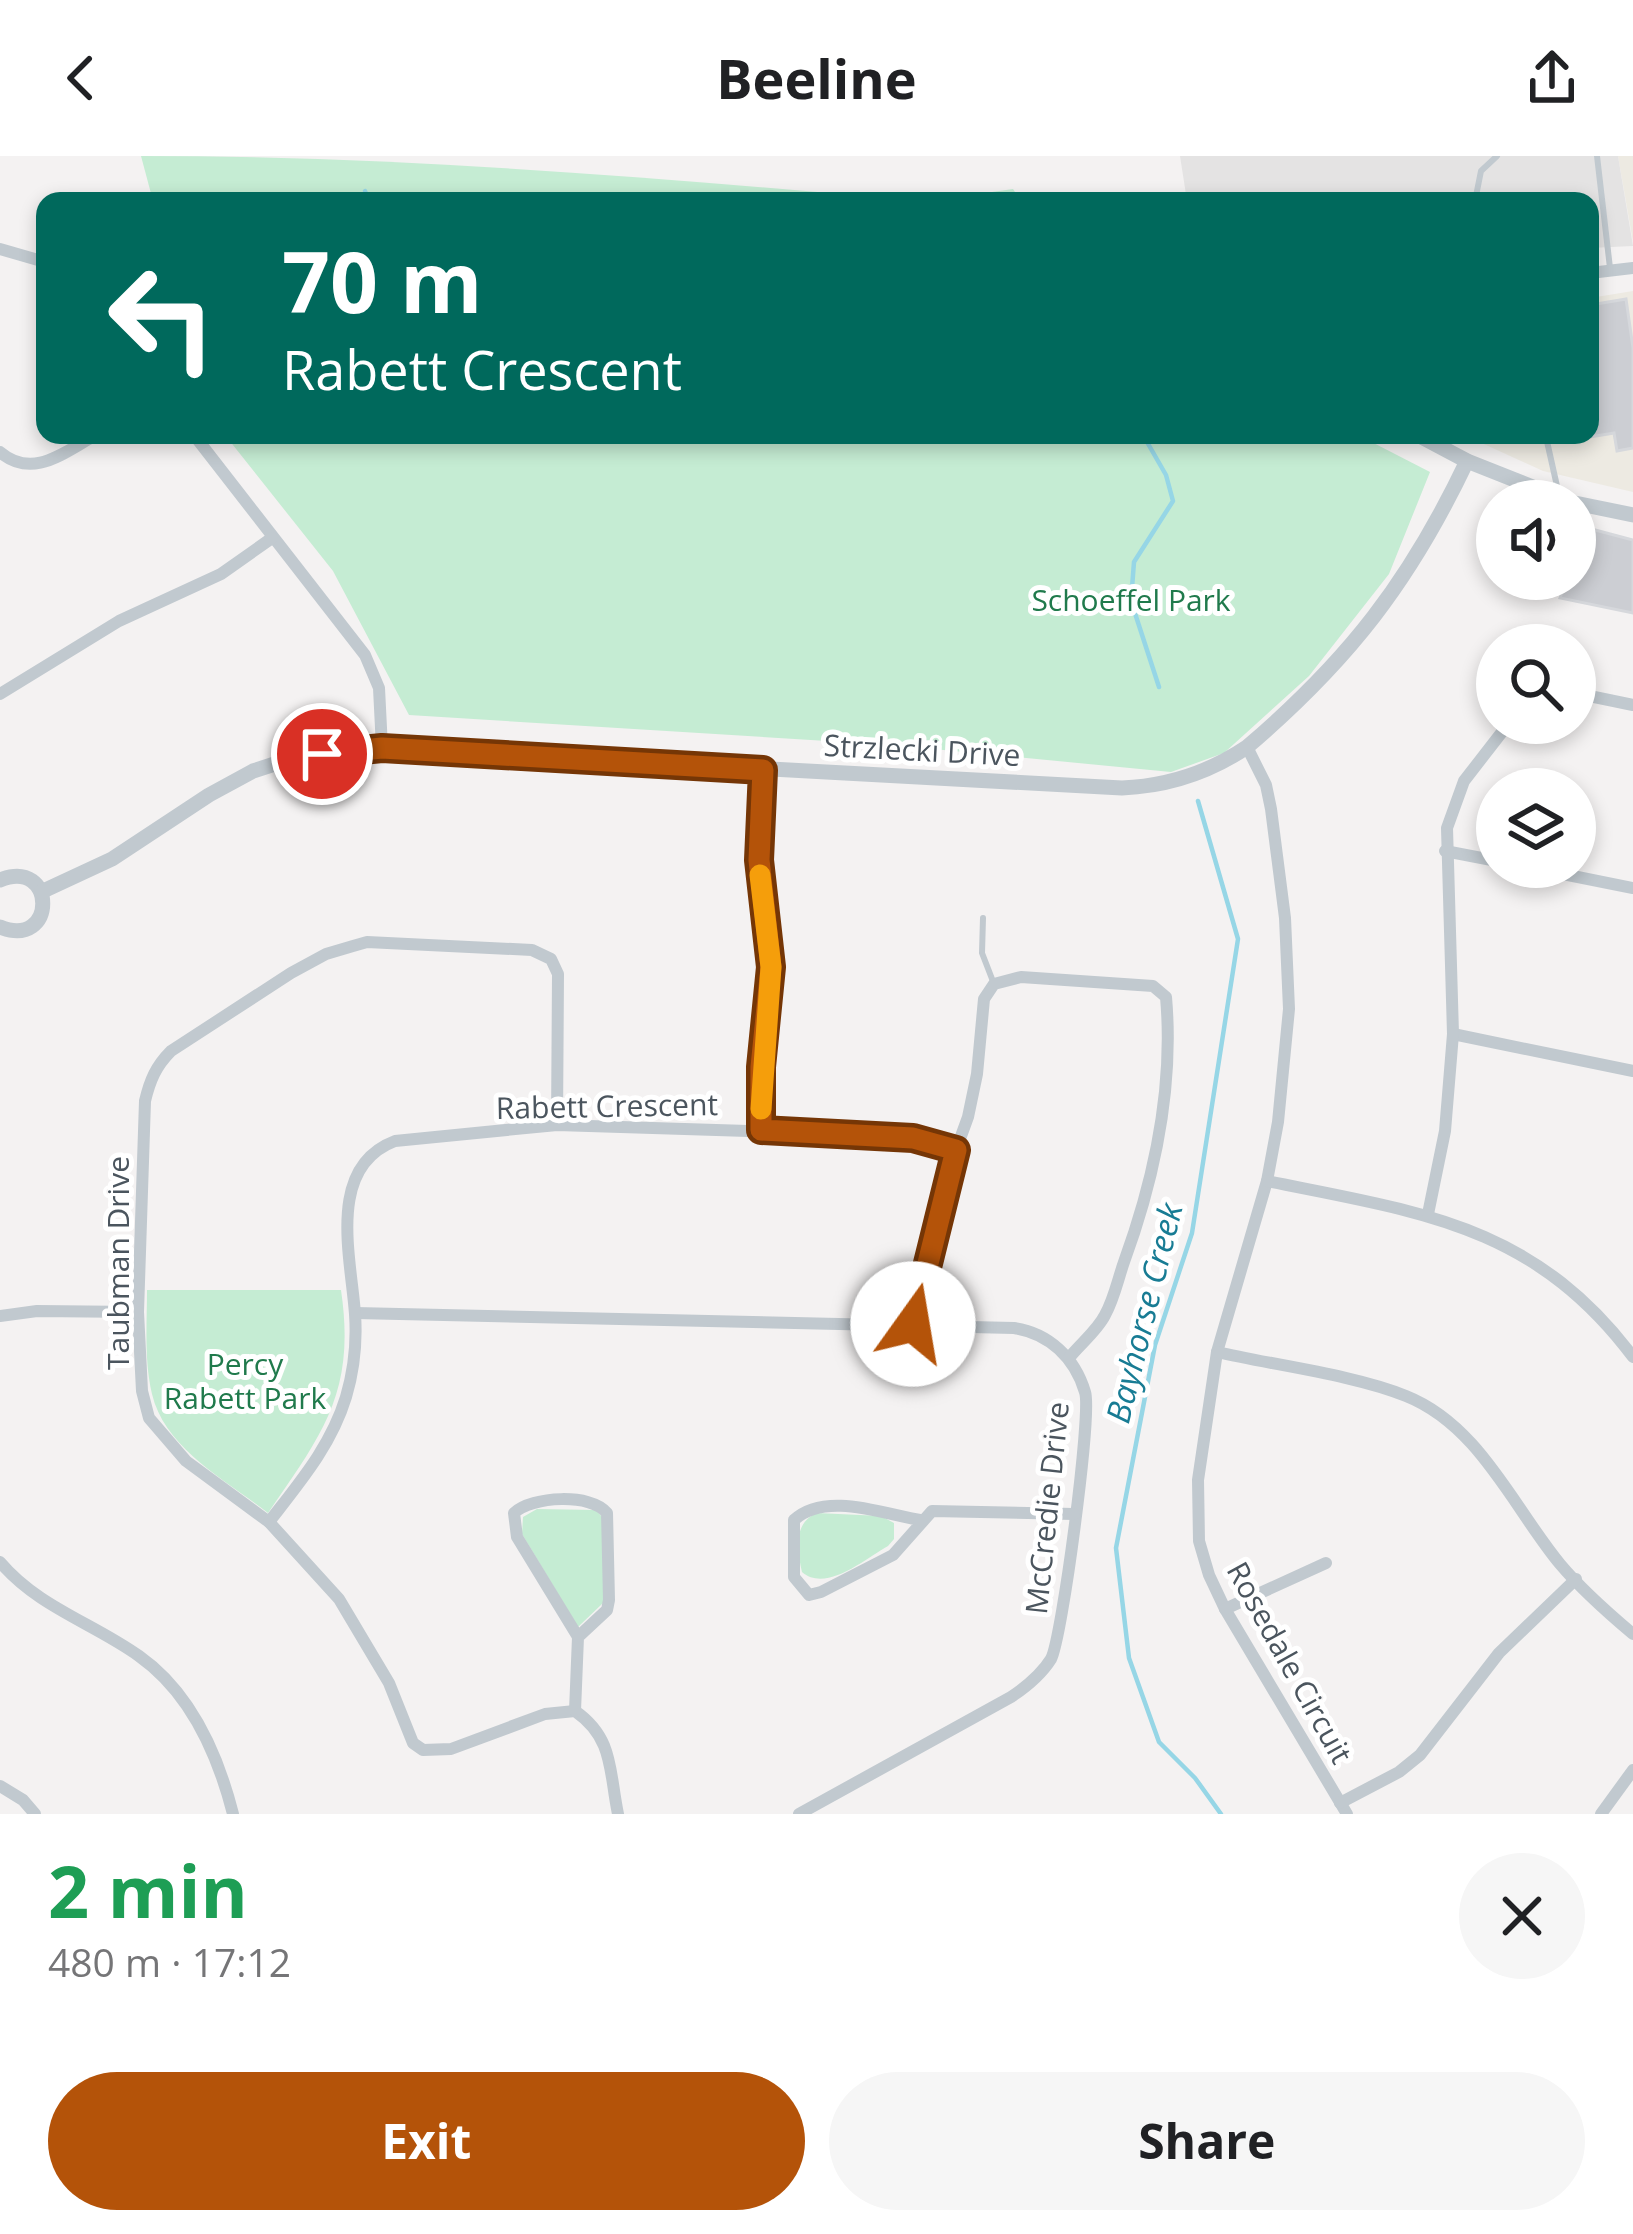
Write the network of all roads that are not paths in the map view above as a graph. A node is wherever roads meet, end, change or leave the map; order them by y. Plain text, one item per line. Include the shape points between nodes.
1 (1497, 156) edge
2 (1597, 156) edge
3 (1476, 192) edge
4 (0, 249) edge
5 (36, 259) edge
6 (1633, 268) edge
7 (1611, 272) junction
8 (1599, 273) edge
9 (78, 444) edge
10 (201, 444) edge
11 (1436, 444) edge
12 (1548, 444) edge
13 (0, 452) edge
14 (1467, 460) junction
15 (1516, 480) edge
16 (1561, 480) edge
17 (1596, 507) edge
18 (1633, 515) edge
19 (272, 538) junction
20 (0, 694) edge
21 (1596, 697) edge
22 (1633, 705) edge
23 (1492, 744) edge
24 (1247, 747) junction
25 (382, 748) junction
26 (763, 770) junction
27 (1445, 851) junction
28 (0, 856) edge
29 (1476, 857) edge
30 (3, 878) edge
31 (1596, 881) edge
32 (1633, 888) edge
33 (41, 892) junction
34 (983, 918) dead end
35 (0, 927) edge
36 (994, 983) junction
37 (1453, 1034) junction
38 (1633, 1071) edge
39 (557, 1125) junction
40 (761, 1130) junction
41 (956, 1150) junction
42 (1267, 1181) junction
43 (1428, 1214) junction
44 (138, 1312) junction
45 (355, 1312) junction
46 (0, 1316) edge
47 (913, 1324) junction
48 (1217, 1352) junction
49 (1633, 1357) edge
50 (1069, 1358) junction
51 (1074, 1514) junction
52 (920, 1520) junction
53 (269, 1522) junction
54 (0, 1562) edge
55 (1327, 1563) dead end
56 (1576, 1579) junction
57 (1225, 1609) junction
58 (1633, 1634) edge
59 (578, 1637) junction
60 (575, 1711) junction
61 (1633, 1770) edge
62 (0, 1786) edge
63 (1344, 1808) edge
64 (35, 1814) edge
65 (233, 1814) edge
66 (618, 1814) edge
67 (799, 1814) edge
68 (1601, 1814) edge

1 - 3 lane via 1480,171
2 - 7 lane
4 - 5 street
6 - 7 street
7 - 8 street
9 - 13 street via 41,464 18,464
10 - 19 street
11 - 14 street
12 - 16 lane
14 - 15 street
14 - 24 street, Strzlecki Drive via 1394,594
17 - 18 street
19 - 20 street
19 - 25 street via 365,655 379,688
21 - 22 street
23 - 27 street via 1456,796
24 - 26 street, Strzlecki Drive via 1185,778 1142,787
24 - 42 street, Rosedale Circuit via 1271,809 1289,974 1284,1086
25 - 26 street, Strzlecki Drive
25 - 33 street, Strzlecki Drive via 253,771 112,859
26 - 40 street via 759,860 771,967
27 - 29 street
27 - 37 street
28 - 30 street
30 - 33 street via 26,878
31 - 32 street
33 - 35 street via 34,925
34 - 36 lane via 982,953
36 - 41 street via 984,999 977,1074
36 - 50 street via 1021,977 1154,986 1166,997 1167,1090 1140,1213 1105,1315
37 - 38 street
37 - 43 street
39 - 40 street, Rabett Crescent
39 - 44 street, Taubman Drive via 558,974 551,959 532,950 367,943 326,954 157,1066 145,1101
39 - 45 street, Rabett Crescent via 395,1141 364,1158 349,1216
40 - 41 street, Rabett Crescent via 913,1138
41 - 47 street
42 - 43 street
42 - 48 street, Rosedale Circuit
43 - 49 street via 1501,1242 1552,1274
44 - 46 street
44 - 53 street, Taubman Drive via 149,1418 186,1461
45 - 47 street, McCredie Drive
45 - 53 street, Rabett Crescent via 345,1399 324,1450
47 - 50 street, McCredie Drive via 1028,1330
48 - 56 street via 1372,1386 1425,1406 1462,1432
48 - 57 street, Rosedale Circuit via 1196,1510 1208,1576
50 - 51 street, McCredie Drive via 1088,1402
51 - 52 street via 946,1510
51 - 67 street, McCredie Drive via 1058,1640 1041,1672
52 - 52 street via 892,1555 821,1592 809,1595 794,1577 794,1520 808,1510 868,1509
53 - 60 street, Taubman Drive via 350,1616 423,1750
54 - 65 street via 45,1602 139,1655 164,1679 212,1750
55 - 57 street
56 - 58 street
56 - 63 street via 1499,1653 1420,1755
57 - 63 street, Rosedale Circuit
59 - 59 street via 518,1537 514,1513 530,1502 592,1502 608,1513 607,1610
59 - 60 street
60 - 66 street via 606,1745
61 - 68 street
62 - 64 street

